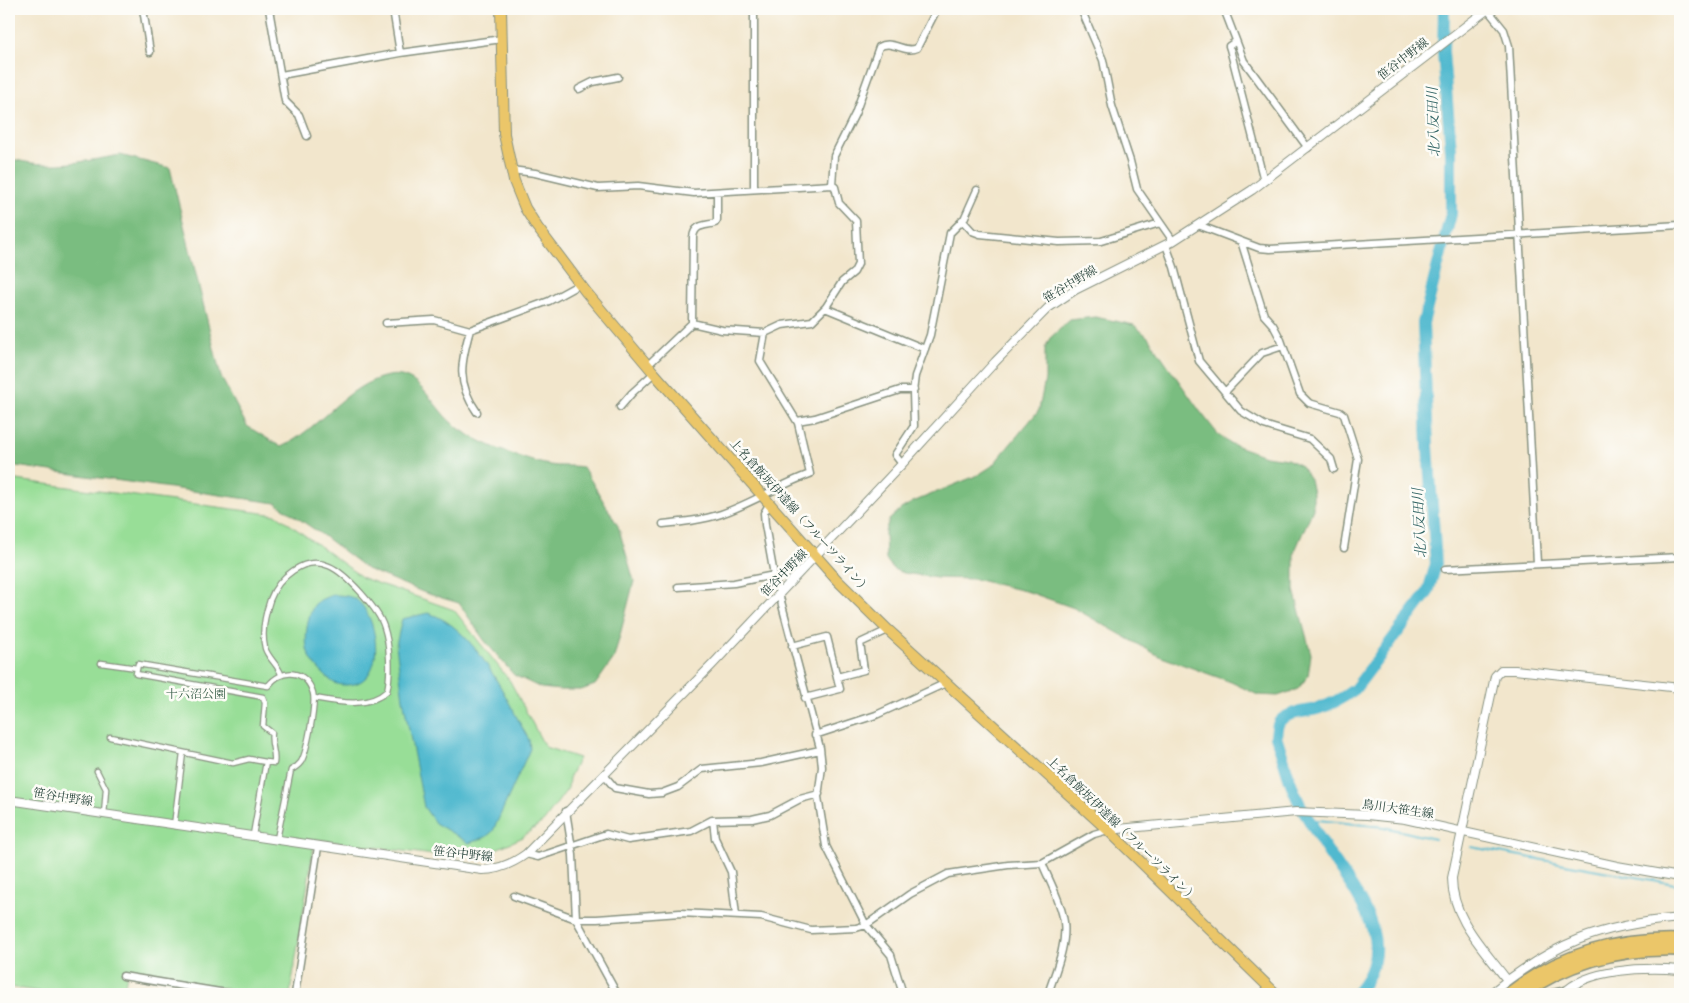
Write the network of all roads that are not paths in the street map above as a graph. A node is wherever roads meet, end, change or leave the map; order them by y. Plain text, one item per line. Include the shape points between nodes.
1 (143, 9) edge
2 (269, 9) edge
3 (393, 9) edge
4 (501, 9) edge
5 (754, 9) edge
6 (937, 9) edge
7 (1081, 9) edge
8 (1224, 9) edge
9 (1488, 9) edge
10 (502, 40) junction
11 (1235, 42) junction
12 (150, 52) dead end
13 (400, 53) junction
14 (281, 75) junction
15 (618, 77) dead end
16 (579, 88) dead end
17 (307, 136) dead end
18 (1308, 148) junction
19 (511, 170) junction
20 (1264, 181) junction
21 (832, 185) junction
22 (754, 189) junction
23 (977, 190) dead end
24 (717, 192) junction
25 (962, 220) junction
26 (1160, 223) junction
27 (1198, 225) junction
28 (1680, 225) edge
29 (1518, 234) junction
30 (1241, 241) junction
31 (1169, 243) junction
32 (580, 284) junction
33 (825, 308) junction
34 (386, 323) dead end
35 (692, 323) junction
36 (470, 330) junction
37 (765, 332) junction
38 (1283, 346) junction
39 (925, 349) junction
40 (651, 369) junction
41 (914, 390) junction
42 (1225, 392) junction
43 (620, 407) dead end
44 (478, 412) dead end
45 (797, 422) junction
46 (902, 464) junction
47 (1334, 469) dead end
48 (767, 500) junction
49 (664, 524) dead end
50 (1344, 548) dead end
51 (816, 556) junction
52 (1680, 558) edge
53 (1537, 563) junction
54 (1445, 569) dead end
55 (774, 576) junction
56 (678, 587) dead end
57 (779, 595) junction
58 (888, 630) junction
59 (792, 646) junction
60 (101, 663) dead end
61 (137, 668) junction
62 (281, 674) junction
63 (837, 677) junction
64 (946, 683) junction
65 (1680, 688) edge
66 (314, 698) junction
67 (805, 698) junction
68 (816, 735) junction
69 (110, 737) dead end
70 (820, 750) junction
71 (183, 753) junction
72 (266, 762) junction
73 (97, 771) dead end
74 (604, 775) junction
75 (819, 794) junction
76 (9, 800) edge
77 (566, 811) junction
78 (104, 815) junction
79 (714, 820) junction
80 (174, 826) junction
81 (1108, 830) junction
82 (1463, 832) junction
83 (318, 847) junction
84 (572, 847) junction
85 (526, 854) junction
86 (1042, 863) junction
87 (1680, 877) edge
88 (514, 896) dead end
89 (736, 916) junction
90 (1680, 918) edge
91 (576, 919) junction
92 (866, 925) junction
93 (1680, 940) edge
94 (1680, 950) edge
95 (1680, 970) edge
96 (123, 976) dead end
97 (1507, 980) junction
98 (1565, 992) edge
99 (232, 994) edge
100 (295, 994) edge
101 (617, 994) edge
102 (903, 994) edge
103 (1048, 994) edge
104 (1276, 994) edge
105 (1490, 994) edge
106 (1508, 994) edge
107 (1523, 994) edge
108 (1549, 994) edge

1 - 12 street
2 - 14 street
3 - 13 street
4 - 10 main road, 上名倉飯坂伊達線（フルーツライン）
5 - 22 street
6 - 21 street via 917,48 910,50 887,44 879,47 855,114 834,156
7 - 26 street via 1103,60 1112,106 1137,189
8 - 11 street
9 - 18 street, 笹谷中野線
9 - 29 street via 1504,30 1509,46
10 - 13 street
10 - 19 main road, 上名倉飯坂伊達線（フルーツライン） via 504,134
11 - 18 street via 1259,84
11 - 20 street via 1229,46
13 - 14 street
14 - 17 street via 285,101 299,115
15 - 16 street
18 - 20 street, 笹谷中野線
19 - 24 street via 598,188 638,186 694,193
19 - 32 main road, 上名倉飯坂伊達線（フルーツライン） via 531,218
20 - 27 street, 笹谷中野線
21 - 22 street
21 - 33 street via 840,203 856,221 858,264
22 - 24 street
23 - 25 street
24 - 35 street via 717,220 694,230
25 - 26 street via 972,231 980,234 1059,242 1101,241
25 - 39 street via 950,233
26 - 31 street
27 - 30 street
27 - 31 street, 笹谷中野線
28 - 29 street
29 - 30 street via 1270,248 1259,248
29 - 53 street
30 - 38 street via 1264,314 1273,324
31 - 42 street via 1199,361
31 - 46 street, 笹谷中野線 via 1075,290 1048,308
32 - 36 street via 549,301
32 - 40 main road, 上名倉飯坂伊達線（フルーツライン）
33 - 37 street via 809,323 782,325
33 - 39 street
34 - 36 street via 434,320
35 - 37 street via 722,330
35 - 40 street
36 - 44 street via 460,371
37 - 45 street via 760,361
38 - 42 street via 1262,353
38 - 50 street via 1296,387 1304,400 1344,415 1355,447 1357,468
39 - 41 street
40 - 43 street
40 - 48 main road, 上名倉飯坂伊達線（フルーツライン）
41 - 45 street via 900,390
41 - 46 street via 914,426 895,455
42 - 47 street via 1242,411 1258,422 1310,439 1332,459
45 - 48 street via 810,474 782,484
46 - 51 street, 笹谷中野線
48 - 49 street via 720,514
48 - 51 main road, 上名倉飯坂伊達線（フルーツライン）
48 - 55 street via 764,525
51 - 57 street, 笹谷中野線
51 - 58 main road, 上名倉飯坂伊達線（フルーツライン）
52 - 53 street
53 - 54 street
55 - 56 street
55 - 57 street
57 - 59 street
57 - 74 street, 笹谷中野線
58 - 63 street via 860,643 864,670
58 - 64 main road, 上名倉飯坂伊達線（フルーツライン）
59 - 63 street via 827,636
59 - 67 street
60 - 61 street
61 - 62 street via 138,664 268,686
61 - 72 street via 136,674 262,697 265,703 263,726 272,733 270,743 276,754 274,763
62 - 66 street via 294,674 303,679
62 - 66 street via 266,651 264,634 265,619 276,588 292,570 302,566 332,567 346,578 381,620 386,639 389,682 387,691 371,700 356,703
63 - 67 street via 840,688
64 - 68 street via 876,715
64 - 81 main road, 上名倉飯坂伊達線（フルーツライン）
65 - 82 street via 1515,670 1497,672 1490,689
66 - 72 street via 301,762 291,770 277,840 253,835
67 - 68 street
68 - 70 street
69 - 71 street
70 - 74 street via 760,763 702,769 678,787 662,793 615,788
70 - 75 street
71 - 72 street via 233,763 249,759
71 - 80 street
73 - 78 street via 106,789
74 - 77 street, 笹谷中野線
75 - 79 street via 800,799 770,815 737,821
75 - 92 street via 826,846
76 - 78 street, 笹谷中野線
77 - 84 street
77 - 85 street, 笹谷中野線
78 - 80 street, 笹谷中野線
79 - 84 street via 691,831 628,840 606,834
79 - 89 street via 715,838 731,872
80 - 83 street, 笹谷中野線
81 - 82 street, 鳥川大笹生線 via 1310,812 1405,818
81 - 86 street via 1094,834
81 - 104 main road, 上名倉飯坂伊達線（フルーツライン）
82 - 87 street, 鳥川大笹生線
82 - 97 street via 1452,878 1455,905
83 - 85 street, 笹谷中野線 via 482,870 495,870
83 - 100 street
84 - 85 street via 538,857
84 - 91 street
86 - 92 street via 948,874 910,894
86 - 103 street via 1059,906 1064,930
88 - 91 street
89 - 91 street via 680,913
89 - 92 street via 761,917 811,930
90 - 97 street via 1637,923 1586,935 1547,954
91 - 101 street
92 - 102 street via 891,955
93 - 106 highway via 1625,942 1592,950 1538,974
94 - 107 highway via 1627,952 1593,959 1552,976
95 - 98 street via 1638,969 1612,973 1582,981
96 - 99 street
97 - 105 street
98 - 108 street

